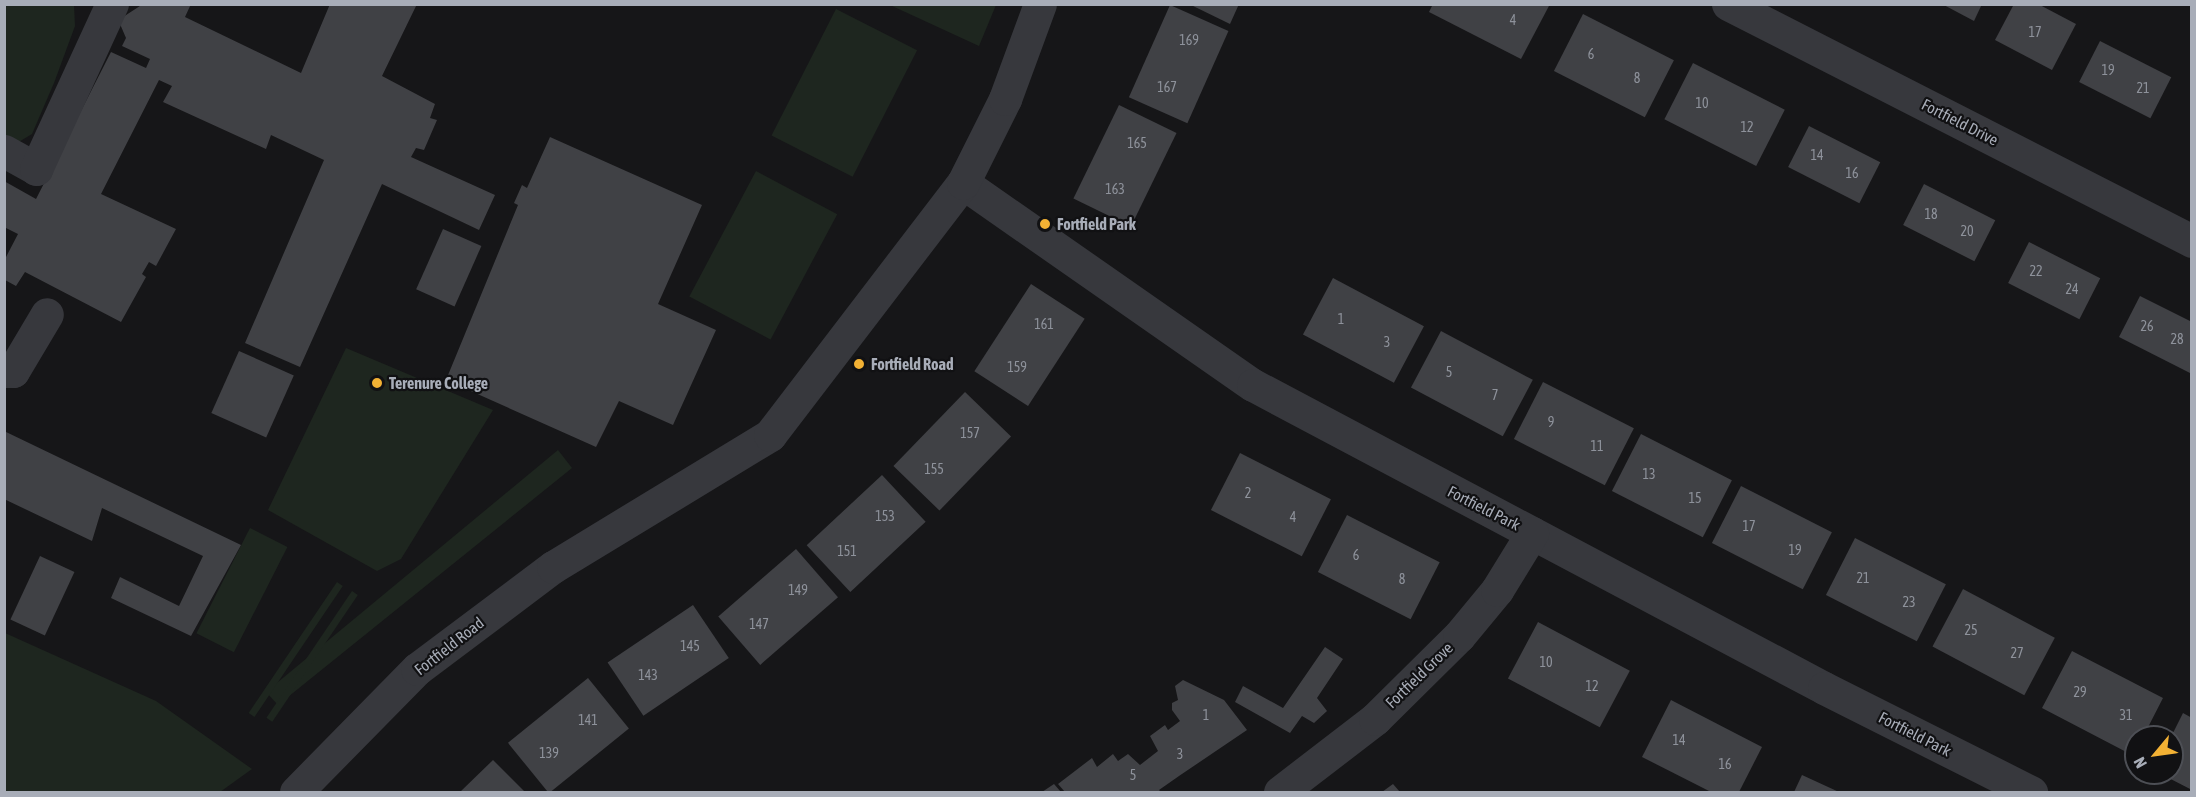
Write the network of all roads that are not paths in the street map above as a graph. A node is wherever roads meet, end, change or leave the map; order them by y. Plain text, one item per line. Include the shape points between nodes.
1 (112, 4) edge
2 (1040, 4) edge
3 (1728, 4) edge
4 (4, 151) edge
5 (963, 183) junction
6 (2192, 241) edge
7 (47, 314) dead end
8 (4, 371) edge
9 (1532, 533) junction
10 (296, 792) edge
11 (1280, 792) edge
12 (2031, 792) edge

1 - 4 street via 36,169
2 - 5 street, Fortfield Road via 1005,99
3 - 6 street, Fortfield Drive
5 - 9 street, Fortfield Park via 1253,386
5 - 10 street, Fortfield Road via 770,435 525,588 417,669
7 - 8 street via 13,371
9 - 11 street, Fortfield Grove via 1497,590 1459,636 1375,718
9 - 12 street, Fortfield Park

